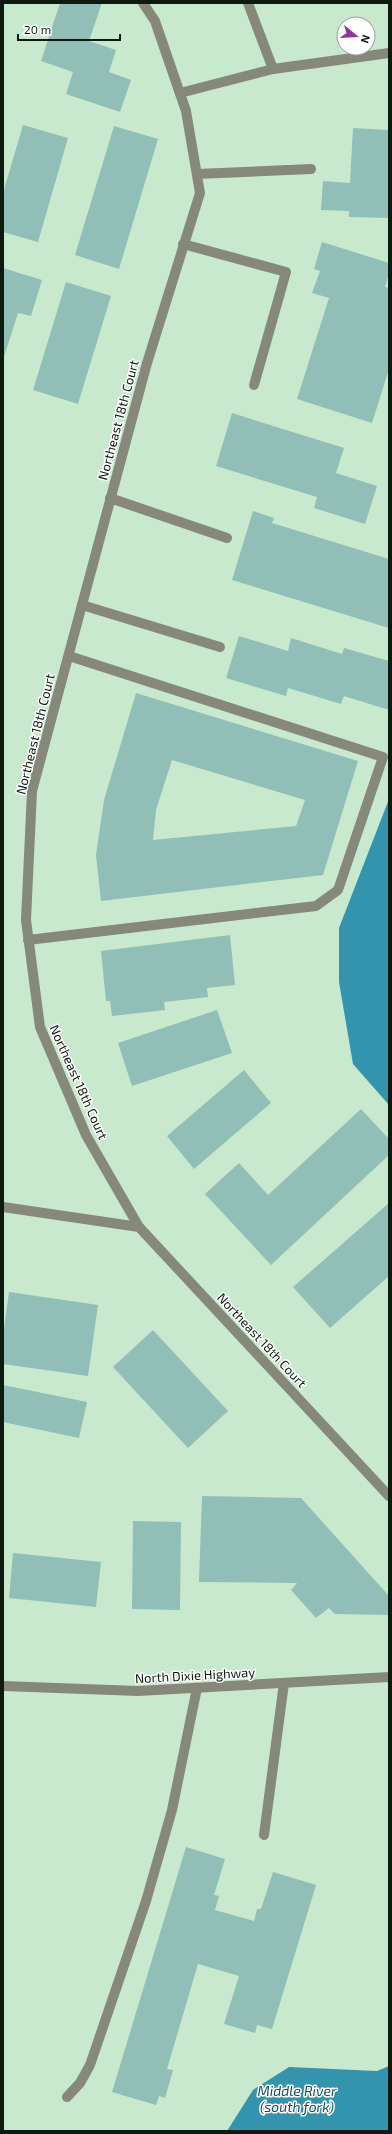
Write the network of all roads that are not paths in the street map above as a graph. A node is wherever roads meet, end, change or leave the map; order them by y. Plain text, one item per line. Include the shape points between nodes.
1 (143, 3) edge
2 (248, 3) edge
3 (389, 52) edge
4 (272, 69) junction
5 (180, 93) junction
6 (311, 169) dead end
7 (197, 174) junction
8 (183, 244) junction
9 (254, 384) dead end
10 (110, 498) junction
11 (227, 538) dead end
12 (82, 605) junction
13 (220, 647) dead end
14 (69, 656) junction
15 (28, 940) junction
16 (3, 1207) edge
17 (139, 1227) junction
18 (389, 1496) edge
19 (389, 1677) edge
20 (284, 1683) junction
21 (3, 1686) edge
22 (197, 1688) junction
23 (264, 1835) dead end
24 (67, 2097) dead end

1 - 5 street, Northeast 18th Court via 155,20
2 - 4 street
3 - 4 street
4 - 5 street
5 - 7 street, Northeast 18th Court via 186,111
6 - 7 street
7 - 8 street, Northeast 18th Court via 200,193
8 - 9 street via 286,272
8 - 10 street, Northeast 18th Court
10 - 11 street
10 - 12 street, Northeast 18th Court
12 - 13 street
12 - 14 street, Northeast 18th Court
14 - 15 street, Northeast 18th Court via 32,791 26,920
14 - 15 street via 383,757 338,890 316,906
15 - 17 street, Northeast 18th Court via 40,1027 86,1135
16 - 17 street
17 - 18 street, Northeast 18th Court
19 - 20 street, North Dixie Highway
20 - 22 street, North Dixie Highway
20 - 23 street
21 - 22 street, North Dixie Highway via 138,1691
22 - 24 street via 172,1810 146,1901 90,2065 80,2083

